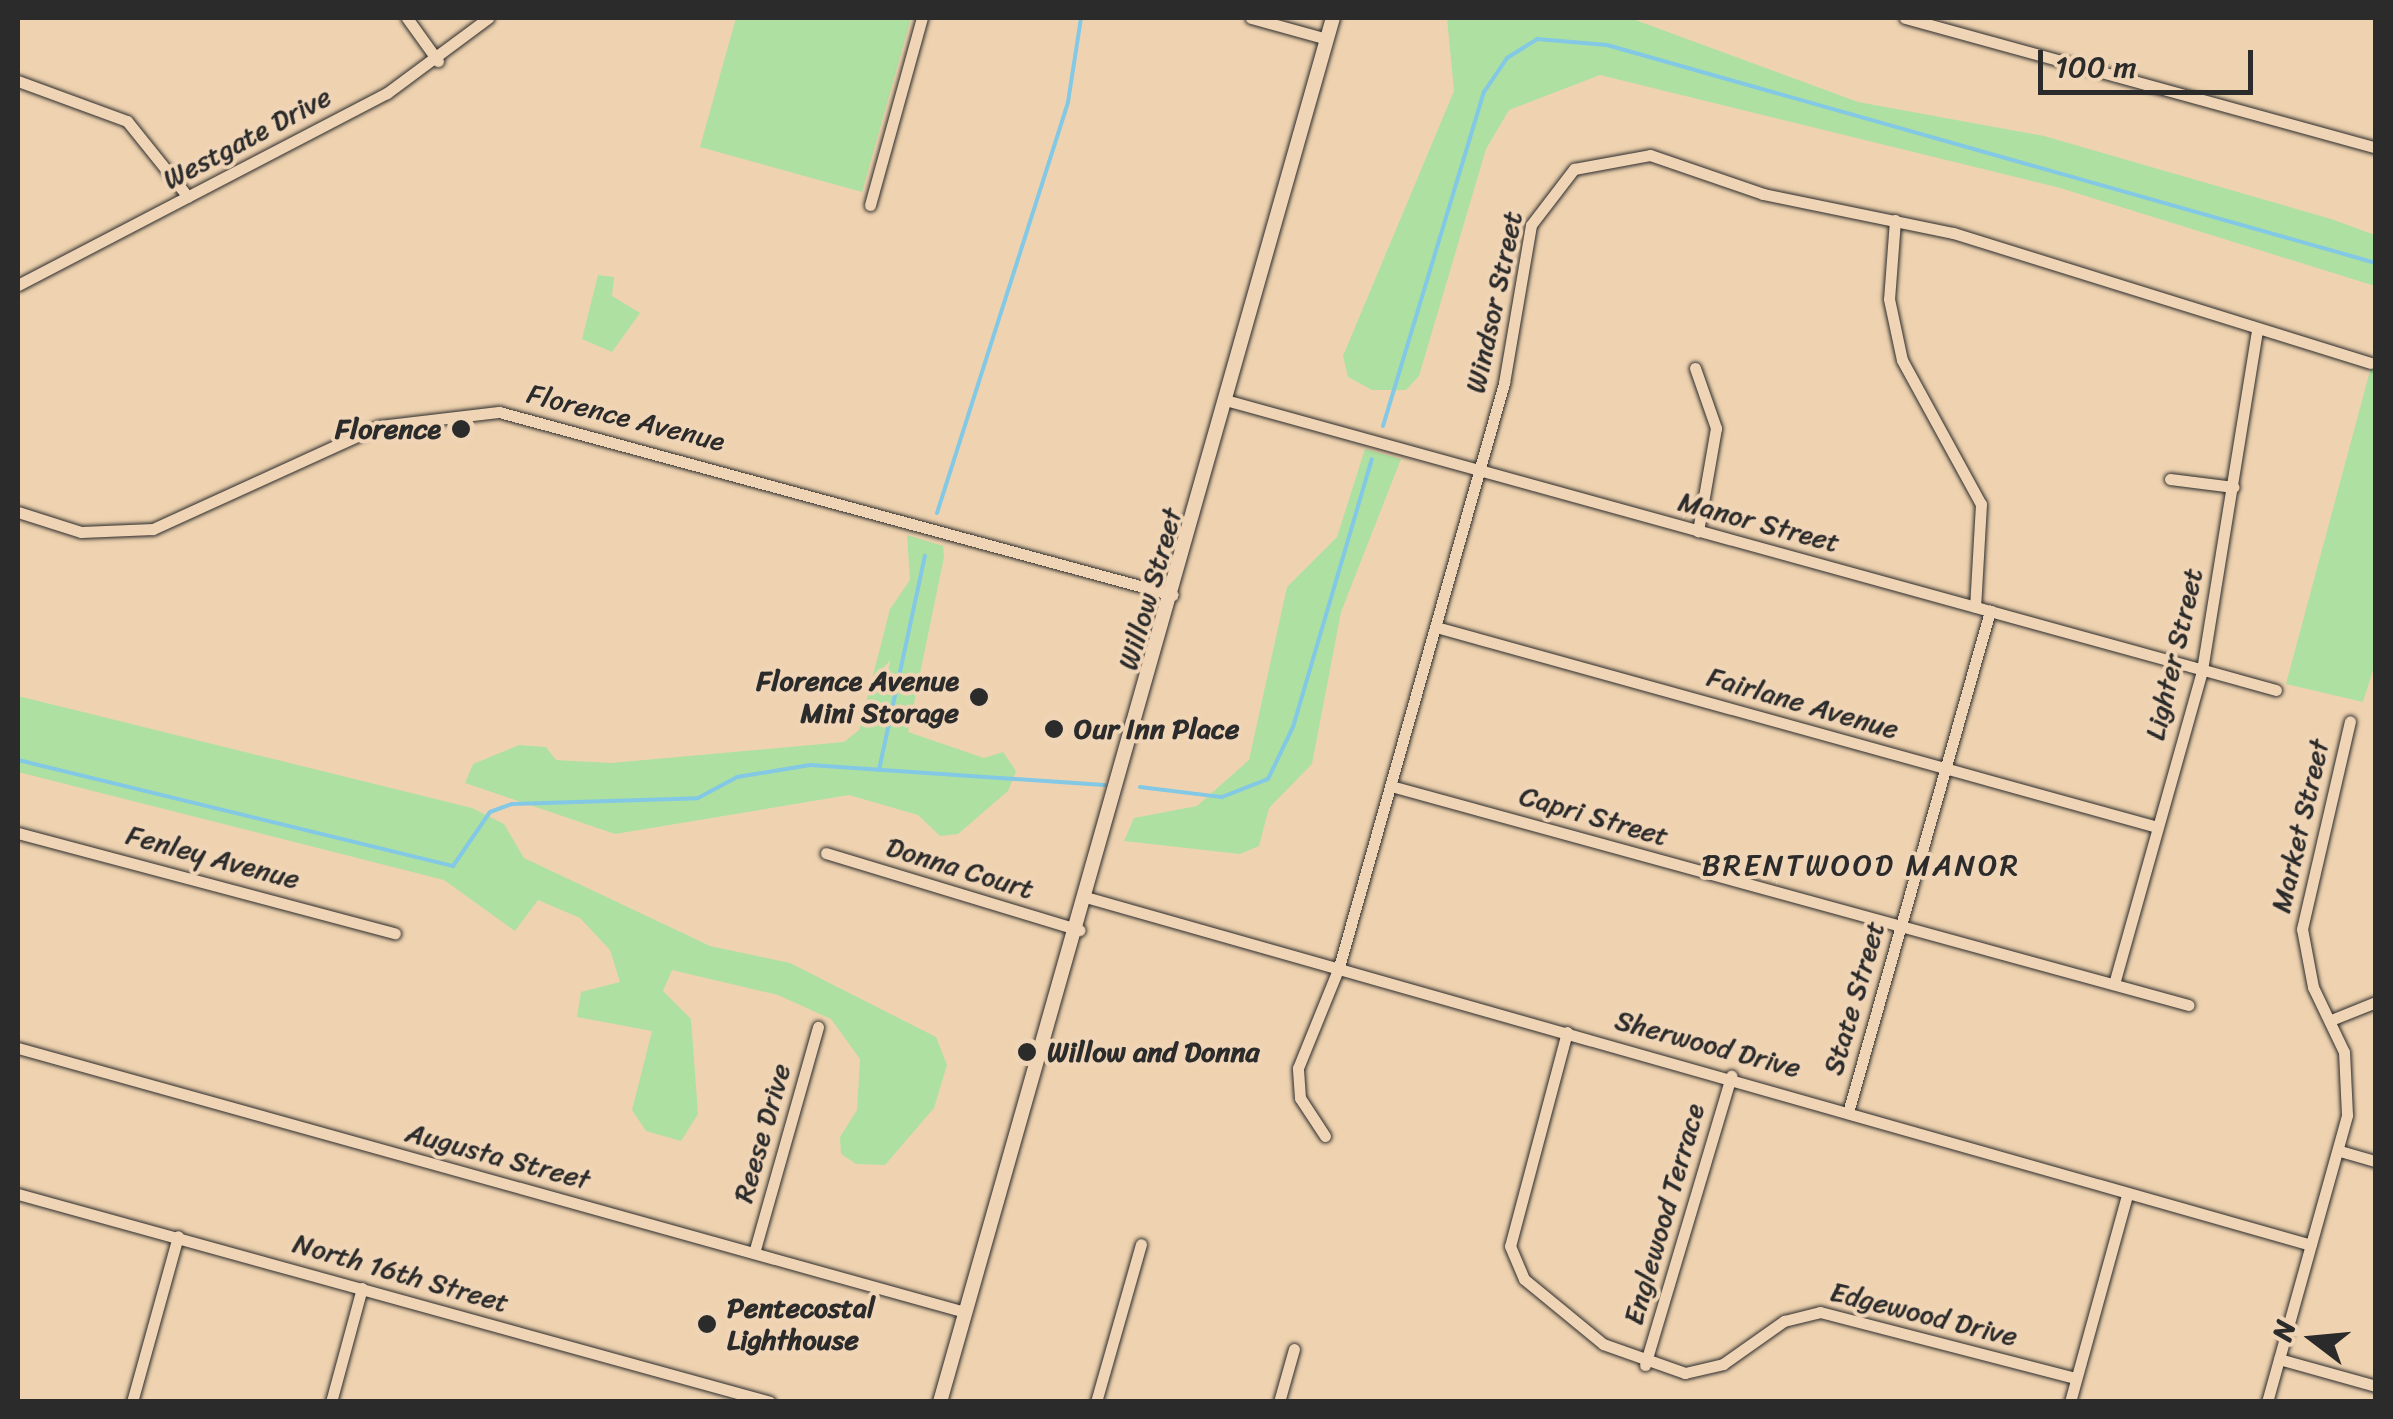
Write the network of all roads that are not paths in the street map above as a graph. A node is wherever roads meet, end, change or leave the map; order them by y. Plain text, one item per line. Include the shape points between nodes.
1 (407, 18) edge
2 (488, 18) edge
3 (922, 18) edge
4 (1251, 18) edge
5 (1332, 18) edge
6 (1906, 18) edge
7 (1945, 23) edge
8 (1327, 39) junction
9 (438, 61) junction
10 (18, 82) edge
11 (2376, 148) edge
12 (188, 197) junction
13 (870, 205) dead end
14 (1895, 220) junction
15 (18, 285) edge
16 (2256, 329) junction
17 (2370, 363) dead end
18 (1695, 368) dead end
19 (1230, 401) junction
20 (1479, 471) junction
21 (2170, 479) dead end
22 (2233, 488) junction
23 (18, 512) edge
24 (1698, 531) junction
25 (1174, 595) junction
26 (1976, 607) junction
27 (1990, 612) junction
28 (1436, 627) junction
29 (2202, 670) junction
30 (2276, 690) dead end
31 (2350, 721) dead end
32 (1946, 768) junction
33 (1391, 786) junction
34 (2157, 828) junction
35 (18, 833) edge
36 (826, 853) dead end
37 (1090, 898) junction
38 (1899, 927) junction
39 (1080, 930) junction
40 (395, 933) dead end
41 (1338, 967) junction
42 (2114, 984) junction
43 (2376, 1002) edge
44 (2188, 1006) dead end
45 (2331, 1020) junction
46 (818, 1027) dead end
47 (1567, 1032) junction
48 (18, 1048) edge
49 (1730, 1076) junction
50 (1849, 1109) junction
51 (1325, 1136) dead end
52 (2340, 1152) junction
53 (2376, 1161) edge
54 (18, 1194) edge
55 (2128, 1195) junction
56 (178, 1236) junction
57 (1142, 1244) dead end
58 (2312, 1246) junction
59 (754, 1253) junction
60 (362, 1288) junction
61 (965, 1312) junction
62 (1294, 1349) dead end
63 (2279, 1359) junction
64 (1645, 1366) junction
65 (2076, 1378) junction
66 (2376, 1386) edge
67 (132, 1402) edge
68 (331, 1402) edge
69 (770, 1402) edge
70 (940, 1402) edge
71 (1096, 1402) edge
72 (1279, 1402) edge
73 (2070, 1402) edge
74 (2266, 1402) edge

1 - 9 street
2 - 9 street, Westgate Drive
3 - 13 street
4 - 8 street
5 - 8 street, Willow Street
6 - 7 street
7 - 11 street
8 - 19 street, Willow Street
9 - 12 street, Westgate Drive
10 - 12 street via 127,121
12 - 15 street, Westgate Drive
14 - 16 street, Windsor Street
14 - 20 street, Windsor Street via 1762,194 1650,155 1574,169 1531,225 1512,350
14 - 26 street via 1889,299 1902,360 1981,504
16 - 17 street, Windsor Street
16 - 22 street, Lighter Street
18 - 24 street via 1716,428
19 - 20 street, Manor Street
19 - 25 street, Willow Street
20 - 24 street, Manor Street
20 - 28 street, Windsor Street
21 - 22 street
22 - 29 street, Lighter Street
23 - 25 street, Florence Avenue via 81,532 153,529 379,426 499,412
24 - 26 street, Manor Street
25 - 37 street, Willow Street
26 - 27 street, Manor Street
27 - 29 street, Manor Street
27 - 32 street, State Street
28 - 32 street, Fairlane Avenue
28 - 33 street, Windsor Street
29 - 30 street, Manor Street
29 - 34 street, Lighter Street
31 - 45 street, Market Street via 2302,914 2306,962
32 - 34 street, Fairlane Avenue
32 - 38 street, State Street
33 - 38 street, Capri Street
33 - 41 street, Windsor Street
34 - 42 street, Lighter Street
35 - 40 street, Fenley Avenue
36 - 39 street, Donna Court
37 - 39 street, Willow Street
37 - 41 street, Sherwood Drive
38 - 42 street, Capri Street
38 - 50 street, State Street
39 - 61 street, Willow Street
41 - 47 street, Sherwood Drive
41 - 51 street, Windsor Street via 1297,1076
42 - 44 street, Capri Street
43 - 45 street
45 - 52 street, Market Street via 2348,1090
46 - 59 street, Reese Drive
47 - 49 street, Sherwood Drive
47 - 64 street, Edgewood Drive via 1512,1223 1512,1256 1524,1279 1576,1323
48 - 59 street, Augusta Street
49 - 50 street, Sherwood Drive
49 - 64 street, Englewood Terrace
50 - 55 street, Sherwood Drive
52 - 53 street
52 - 58 street, Market Street
54 - 56 street, North 16th Street
55 - 58 street, Sherwood Drive
55 - 65 street
56 - 60 street, North 16th Street
56 - 67 street
57 - 71 street
58 - 63 street, Market Street
59 - 61 street, Augusta Street
60 - 68 street
60 - 69 street, North 16th Street
61 - 70 street, Willow Street
62 - 72 street
63 - 66 street
63 - 74 street, Market Street
64 - 65 street, Edgewood Drive via 1686,1373 1723,1364 1784,1321 1820,1312
65 - 73 street

